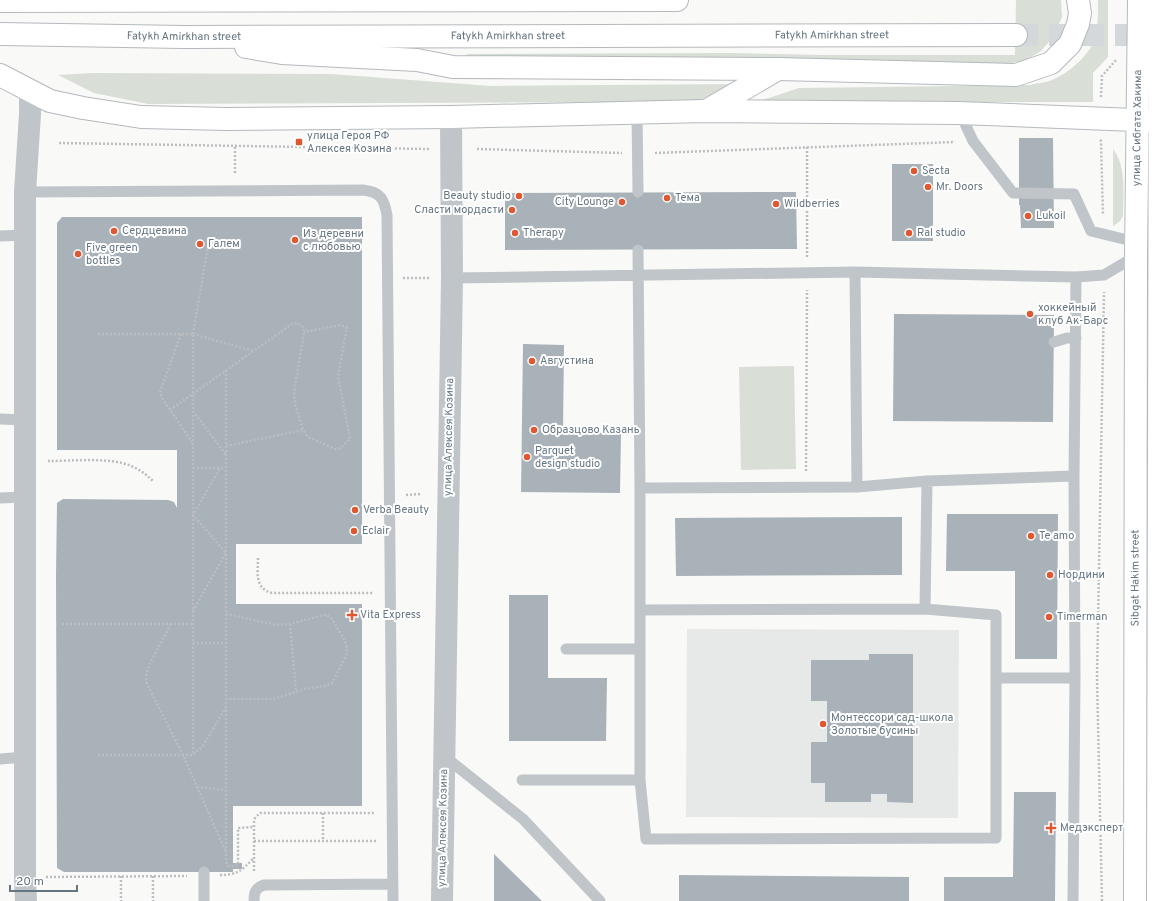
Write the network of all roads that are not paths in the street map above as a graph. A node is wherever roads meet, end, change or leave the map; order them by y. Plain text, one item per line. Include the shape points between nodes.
1 (677, 0) edge
2 (1078, 0) edge
3 (1138, 0) edge
4 (1160, 0) edge
5 (0, 1) edge
6 (265, 1) edge
7 (0, 34) edge
8 (1016, 35) tunnel mouth
9 (184, 37) junction
10 (778, 69) junction
11 (0, 75) edge
12 (0, 89) edge
13 (30, 91) junction
14 (705, 111) junction
15 (637, 113) junction
16 (960, 113) junction
17 (451, 117) junction
18 (1137, 120) junction
19 (1160, 120) edge
20 (25, 192) junction
21 (638, 192) dead end
22 (25, 235) junction
23 (0, 236) edge
24 (1136, 249) junction
25 (638, 250) dead end
26 (855, 272) junction
27 (637, 274) junction
28 (1076, 277) junction
29 (452, 278) junction
30 (1076, 338) junction
31 (1054, 342) dead end
32 (0, 419) edge
33 (25, 420) junction
34 (1074, 476) junction
35 (927, 481) junction
36 (857, 487) junction
37 (640, 488) junction
38 (25, 497) junction
39 (0, 498) edge
40 (925, 609) junction
41 (640, 610) junction
42 (566, 649) dead end
43 (640, 649) junction
44 (996, 678) junction
45 (1075, 678) junction
46 (444, 756) junction
47 (25, 757) junction
48 (0, 758) edge
49 (522, 780) dead end
50 (640, 780) junction
51 (204, 874) road end
52 (392, 884) junction
53 (254, 897) edge
54 (26, 901) edge
55 (204, 901) edge
56 (393, 901) edge
57 (442, 901) edge
58 (600, 901) edge
59 (1073, 901) edge
60 (1135, 901) edge
61 (1158, 901) edge

1 - 6 main road
2 - 10 main road via 1078,24 1070,44 1051,63 1016,76
3 - 18 main road, улица Сибгата Хакима
4 - 19 main road, улица Сибгата Хакима
5 - 6 main road
7 - 9 main road, Fatykh Amirkhan street
8 - 9 main road, Fatykh Amirkhan street
9 - 10 main road via 282,53 417,60 453,67
10 - 14 main road
11 - 13 main road
12 - 13 main road
13 - 17 main road via 50,101 142,117
13 - 20 street
14 - 15 main road
14 - 16 main road
15 - 17 main road
15 - 21 lane
16 - 18 main road
16 - 24 lane via 973,141 1013,193 1074,194 1091,231 1104,234
17 - 29 street, улица Алексея Козина
18 - 19 main road
18 - 24 main road, улица Сибгата Хакима
19 - 61 main road, улица Сибгата Хакима
20 - 22 street
20 - 52 lane via 363,190 379,195 384,202 387,278
22 - 23 lane
22 - 33 street
24 - 28 lane via 1104,275
24 - 60 main road, Sibgat Hakim street
25 - 27 lane
26 - 27 lane
26 - 28 lane
26 - 36 lane
27 - 29 lane
27 - 37 lane
28 - 30 lane
29 - 46 street, улица Алексея Козина
30 - 31 lane
30 - 34 lane
32 - 33 lane
33 - 38 street
34 - 35 lane
34 - 45 lane
35 - 36 lane
35 - 40 lane
36 - 37 lane
37 - 41 lane
38 - 39 lane
38 - 47 street
40 - 41 lane
40 - 44 lane via 996,615
41 - 43 lane
42 - 43 lane
43 - 50 lane
44 - 45 lane
44 - 50 lane via 996,838 646,840
45 - 59 lane
46 - 57 street, улица Алексея Козина
46 - 58 lane, улица Алексея Козина via 523,819
47 - 48 lane
47 - 54 street
49 - 50 lane
51 - 55 lane
52 - 53 lane via 264,885 258,887
52 - 56 lane

